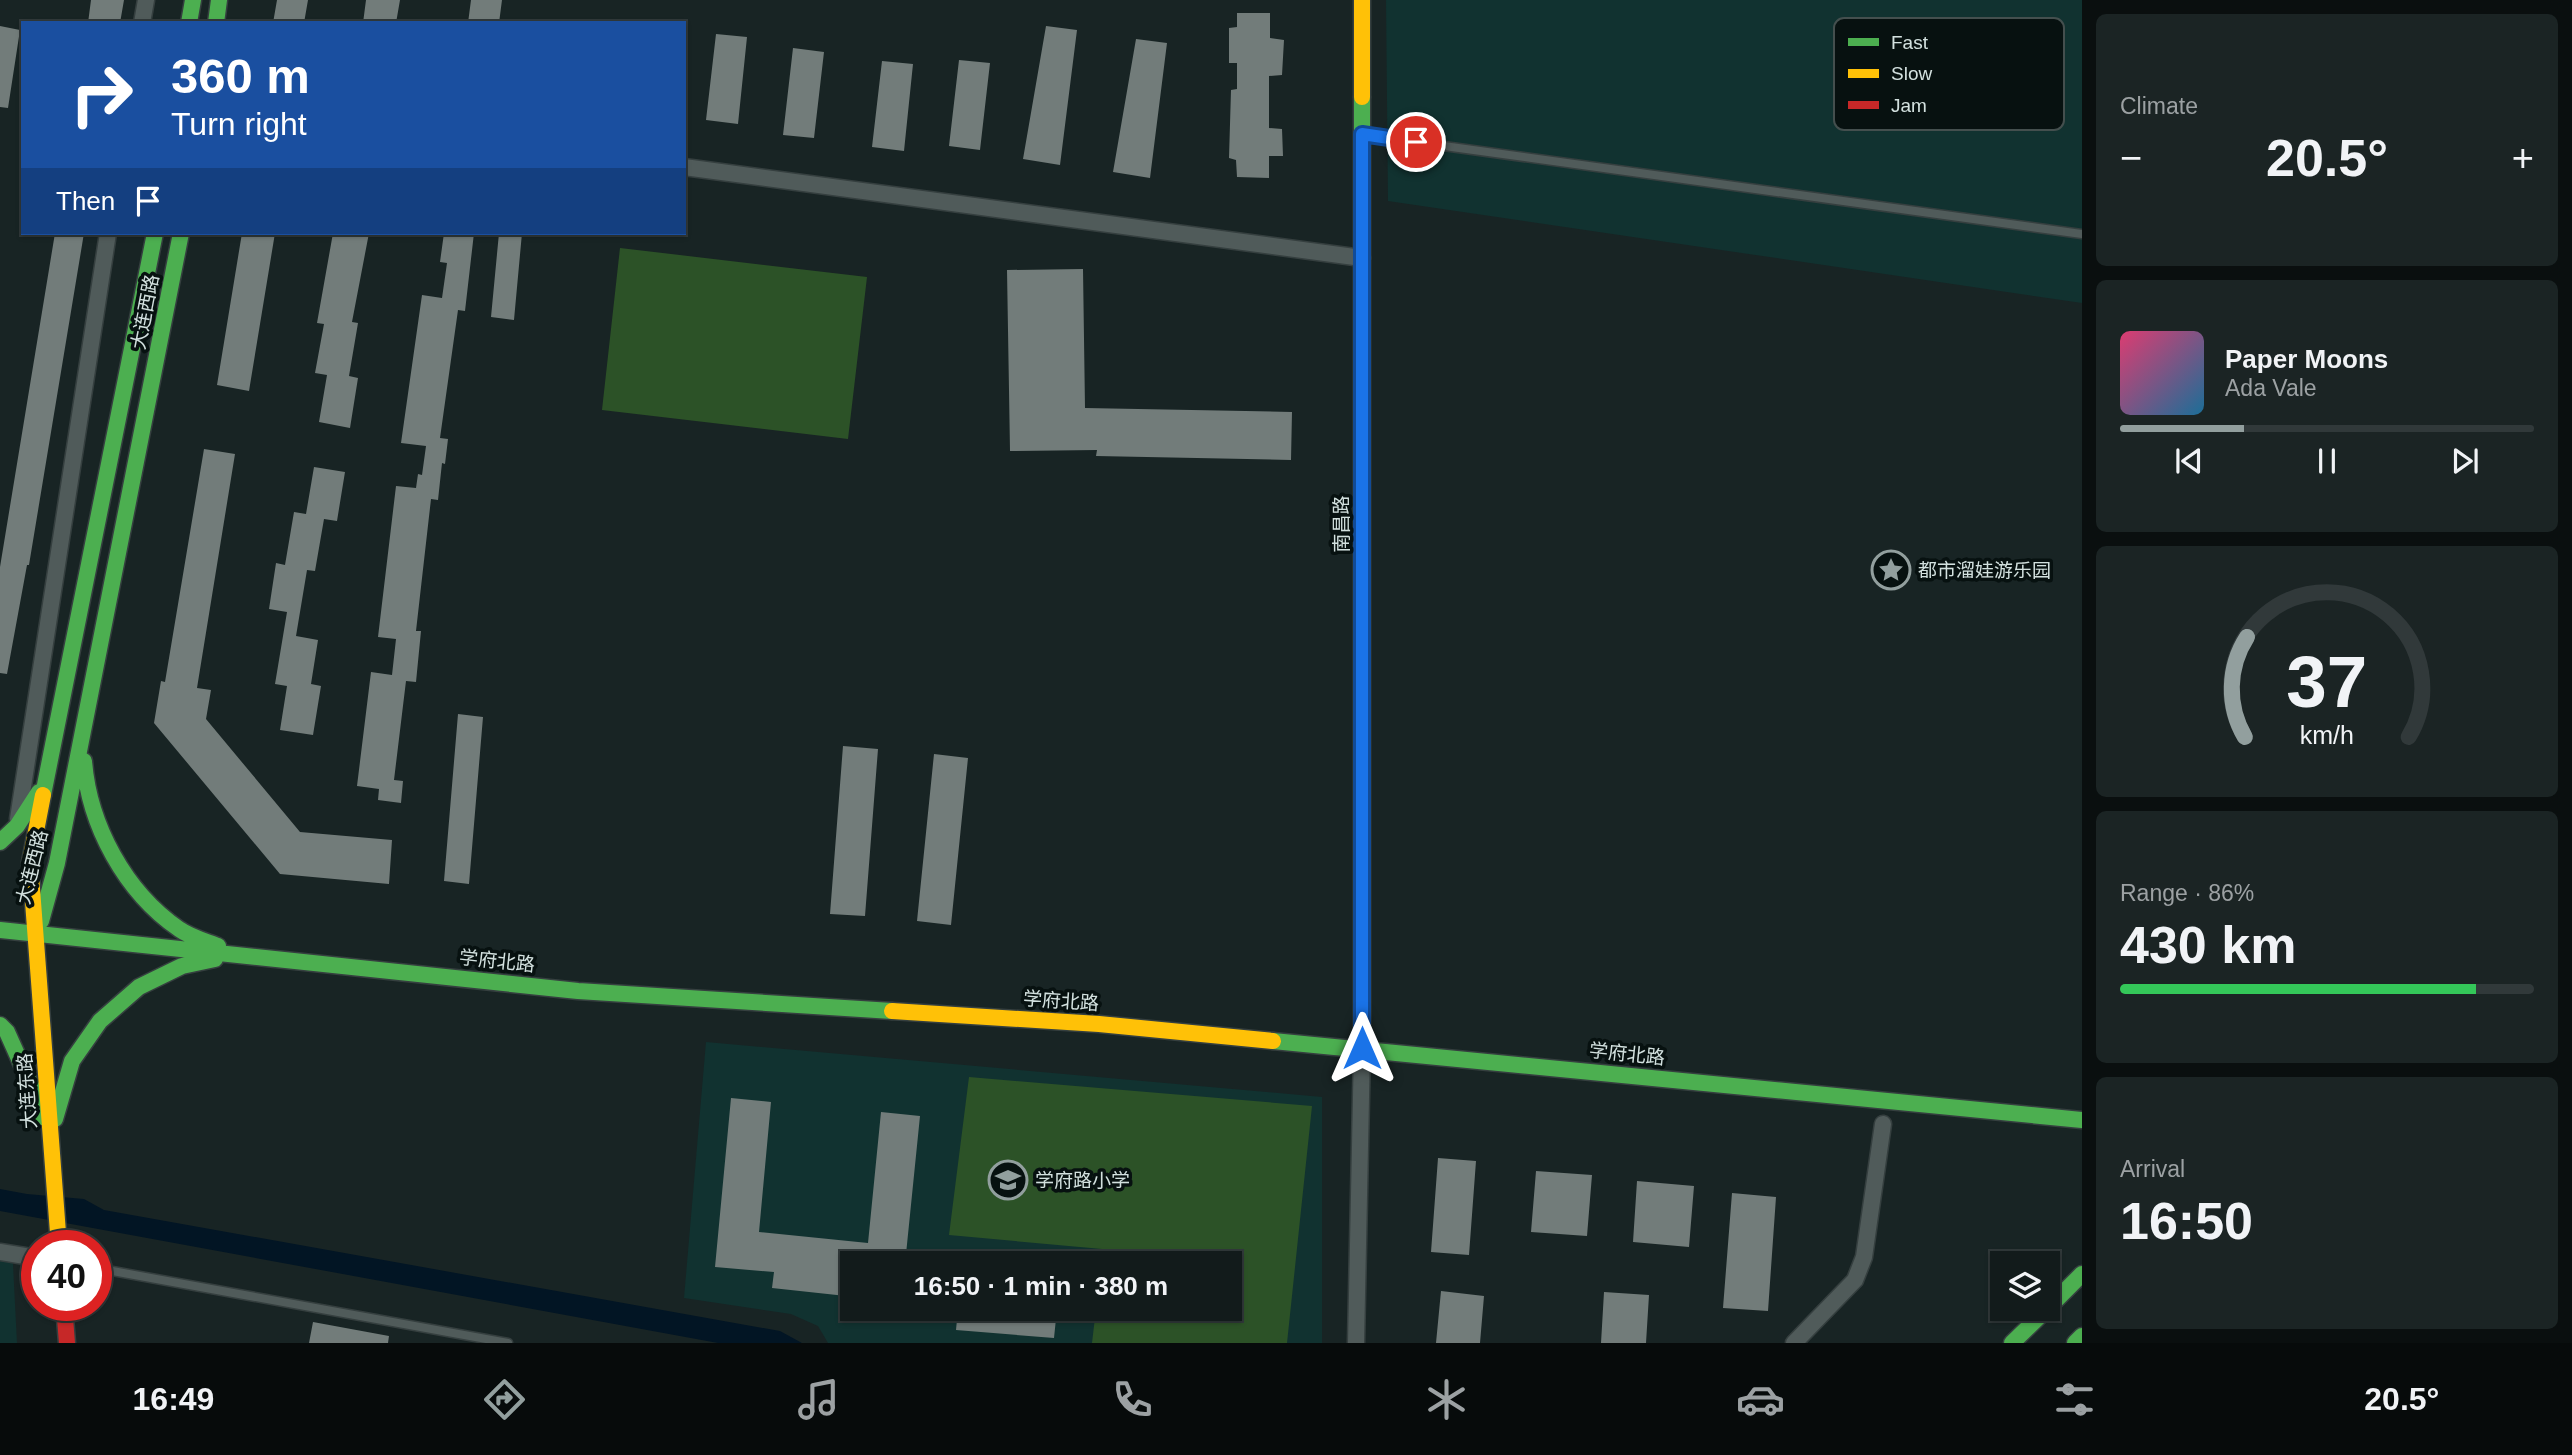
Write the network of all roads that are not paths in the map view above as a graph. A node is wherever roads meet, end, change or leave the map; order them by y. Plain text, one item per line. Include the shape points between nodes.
1 (146, 0) edge
2 (193, 0) edge
3 (219, 0) edge
4 (1362, 0) edge
5 (142, 21) edge
6 (189, 21) edge
7 (216, 21) edge
8 (1362, 134) junction
9 (686, 167) edge
10 (2082, 234) edge
11 (108, 235) edge
12 (155, 235) edge
13 (181, 235) edge
14 (1362, 258) junction
15 (85, 719) junction
16 (46, 780) junction
17 (17, 826) junction
18 (0, 842) edge
19 (0, 930) edge
20 (37, 934) junction
21 (237, 955) junction
22 (0, 1025) edge
23 (1362, 1048) junction
24 (2082, 1120) edge
25 (1883, 1124) dead end
26 (51, 1132) junction
27 (53, 1158) junction
28 (58, 1230) edge
29 (0, 1252) edge
30 (21, 1255) edge
31 (112, 1271) edge
32 (2082, 1274) edge
33 (2060, 1296) edge
34 (65, 1321) edge
35 (2035, 1321) edge
36 (2082, 1336) edge
37 (67, 1343) edge
38 (508, 1343) edge
39 (1356, 1343) edge
40 (1794, 1343) edge
41 (2012, 1343) edge
42 (2075, 1343) edge

1 - 5 street
2 - 6 main road
3 - 7 main road
4 - 8 main road, 南昌路
8 - 10 lane
8 - 14 main road, 南昌路
9 - 14 street
11 - 17 street
12 - 16 main road, 大连西路
13 - 15 main road, 大连西路
14 - 23 main road, 南昌路
15 - 20 main road, 大连西路 via 57,863
15 - 21 main road via 84,768 90,805 111,850 143,896 179,929
16 - 17 main road
16 - 20 main road, 大连西路 via 30,862
17 - 18 main road
19 - 20 main road, 学府北路
20 - 21 main road, 学府北路
20 - 26 main road, 大连东路
21 - 23 main road, 学府北路 via 578,991 1099,1024
21 - 26 main road via 182,966 139,987 100,1021 72,1061
22 - 27 main road via 33,1090
23 - 24 main road, 学府北路
23 - 39 street
25 - 40 street via 1864,1257 1855,1280
26 - 27 main road, 大连东路
27 - 28 main road, 大连东路
29 - 30 street
31 - 38 lane
32 - 33 main road
34 - 37 main road
35 - 41 main road
36 - 42 main road

